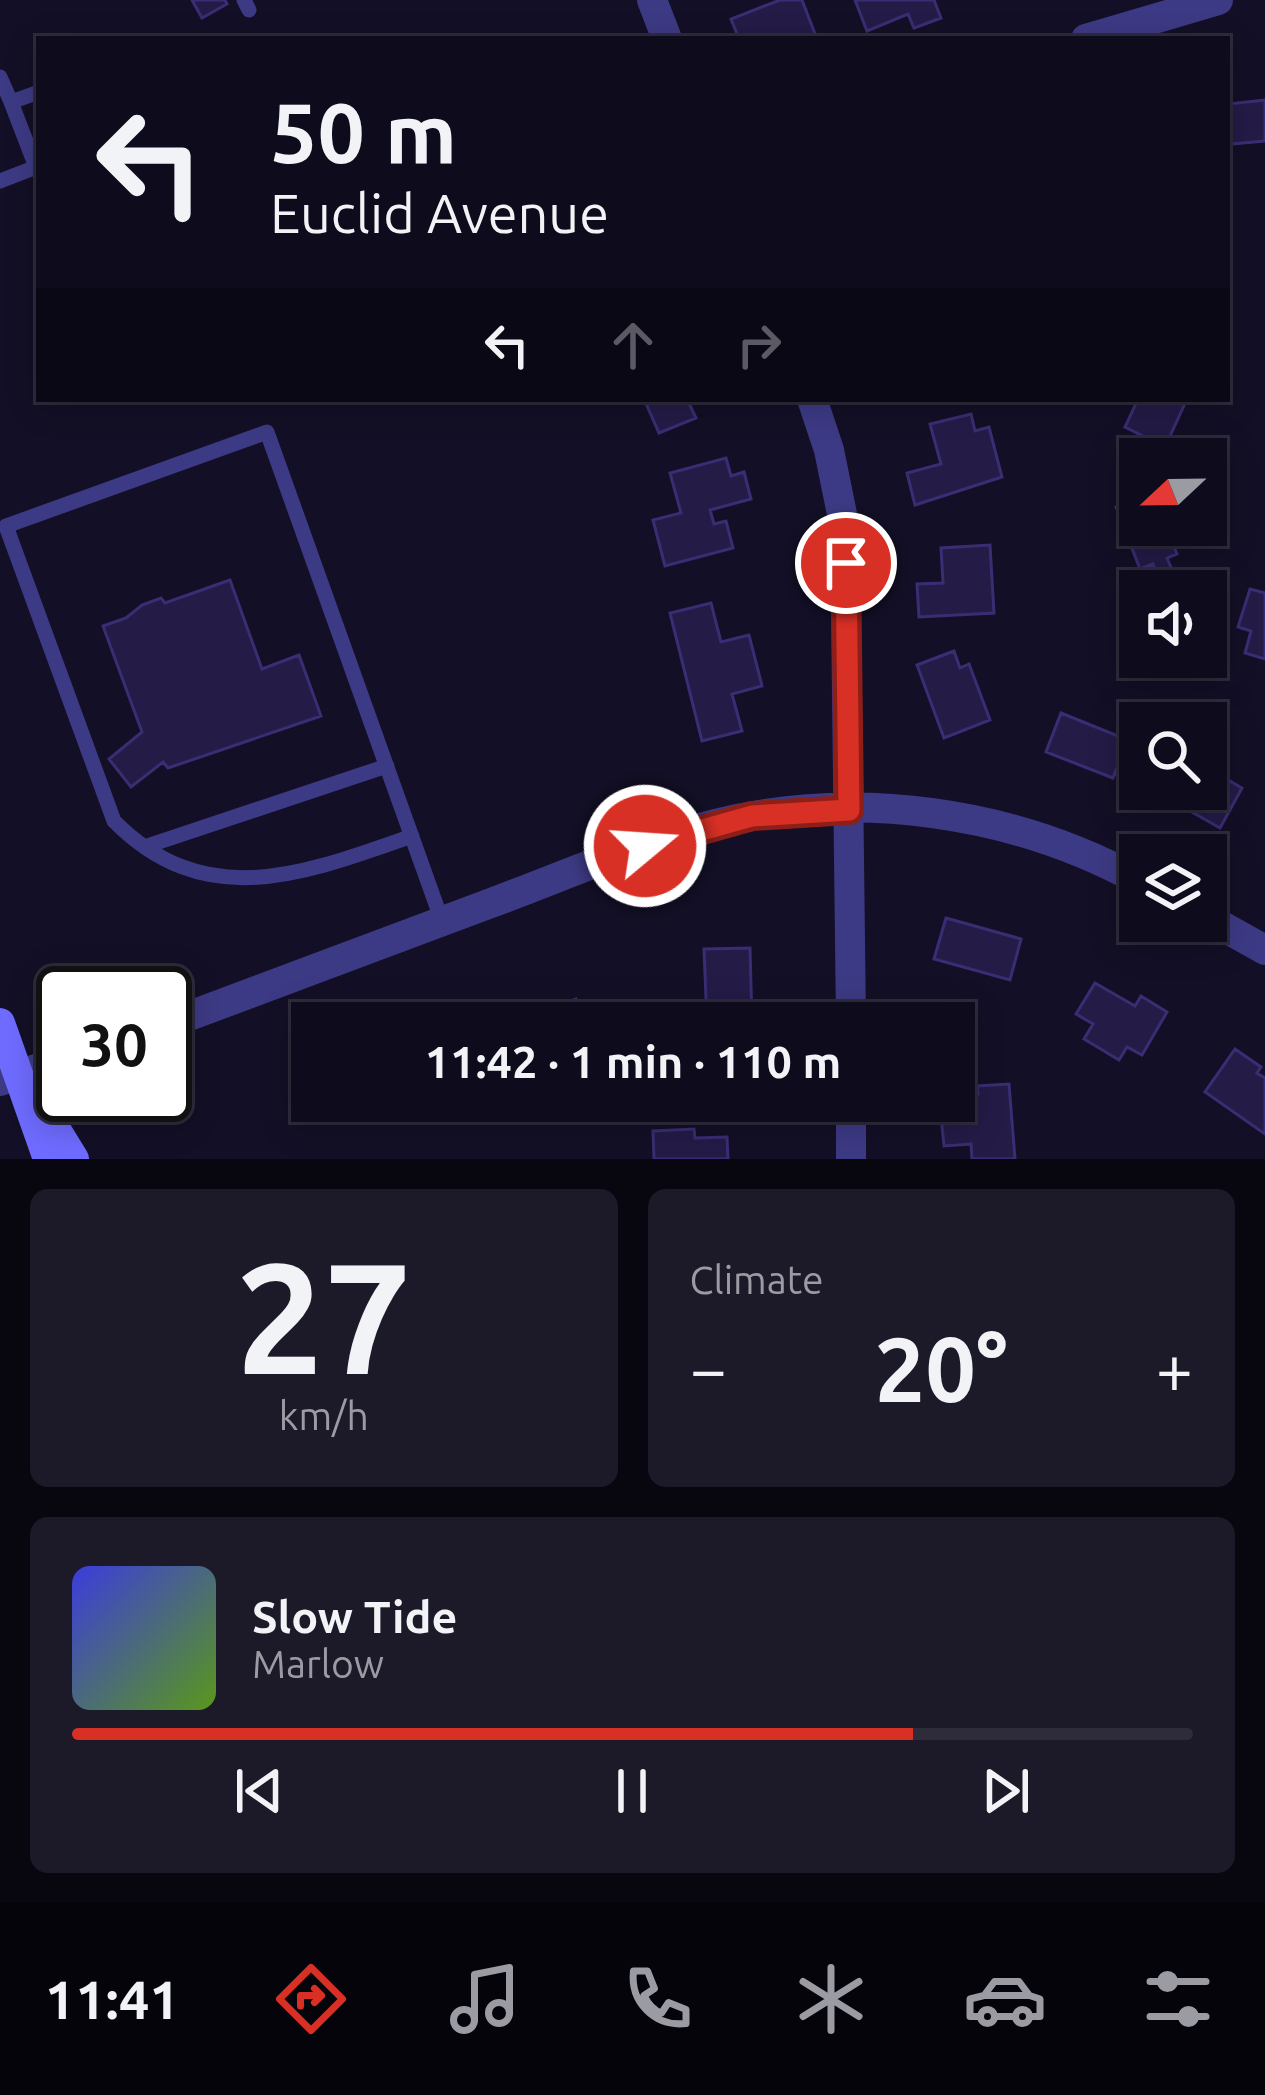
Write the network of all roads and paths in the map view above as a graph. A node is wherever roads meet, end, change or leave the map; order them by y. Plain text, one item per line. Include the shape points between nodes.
1 (652, 0) edge
2 (1217, 0) edge
3 (667, 36) edge
4 (1096, 36) edge
5 (0, 77) edge
6 (36, 93) edge
7 (11, 102) junction
8 (36, 161) edge
9 (36, 167) edge
10 (0, 181) edge
11 (813, 402) edge
12 (387, 766) junction
13 (849, 810) junction
14 (412, 836) junction
15 (147, 847) junction
16 (1119, 871) edge
17 (442, 922) junction
18 (1227, 929) edge
19 (1265, 950) edge
20 (850, 1002) edge
21 (192, 1015) edge
22 (0, 1023) edge
23 (11, 1077) edge
24 (851, 1122) edge
25 (48, 1159) edge
26 (74, 1159) edge
27 (851, 1159) edge

1 - 3 street
2 - 4 street
5 - 7 lane
6 - 7 lane
7 - 8 lane
9 - 10 lane
11 - 13 street via 845,530
12 - 14 lane
12 - 15 lane
12 - 15 lane via 267,432 6,526 114,821
13 - 16 street via 970,819 1053,841
13 - 17 street via 712,824
13 - 20 street
14 - 15 lane via 286,877 248,880 206,876
14 - 17 lane
17 - 21 street
18 - 19 street
22 - 23 main road
23 - 25 main road
23 - 26 main road
24 - 27 street

